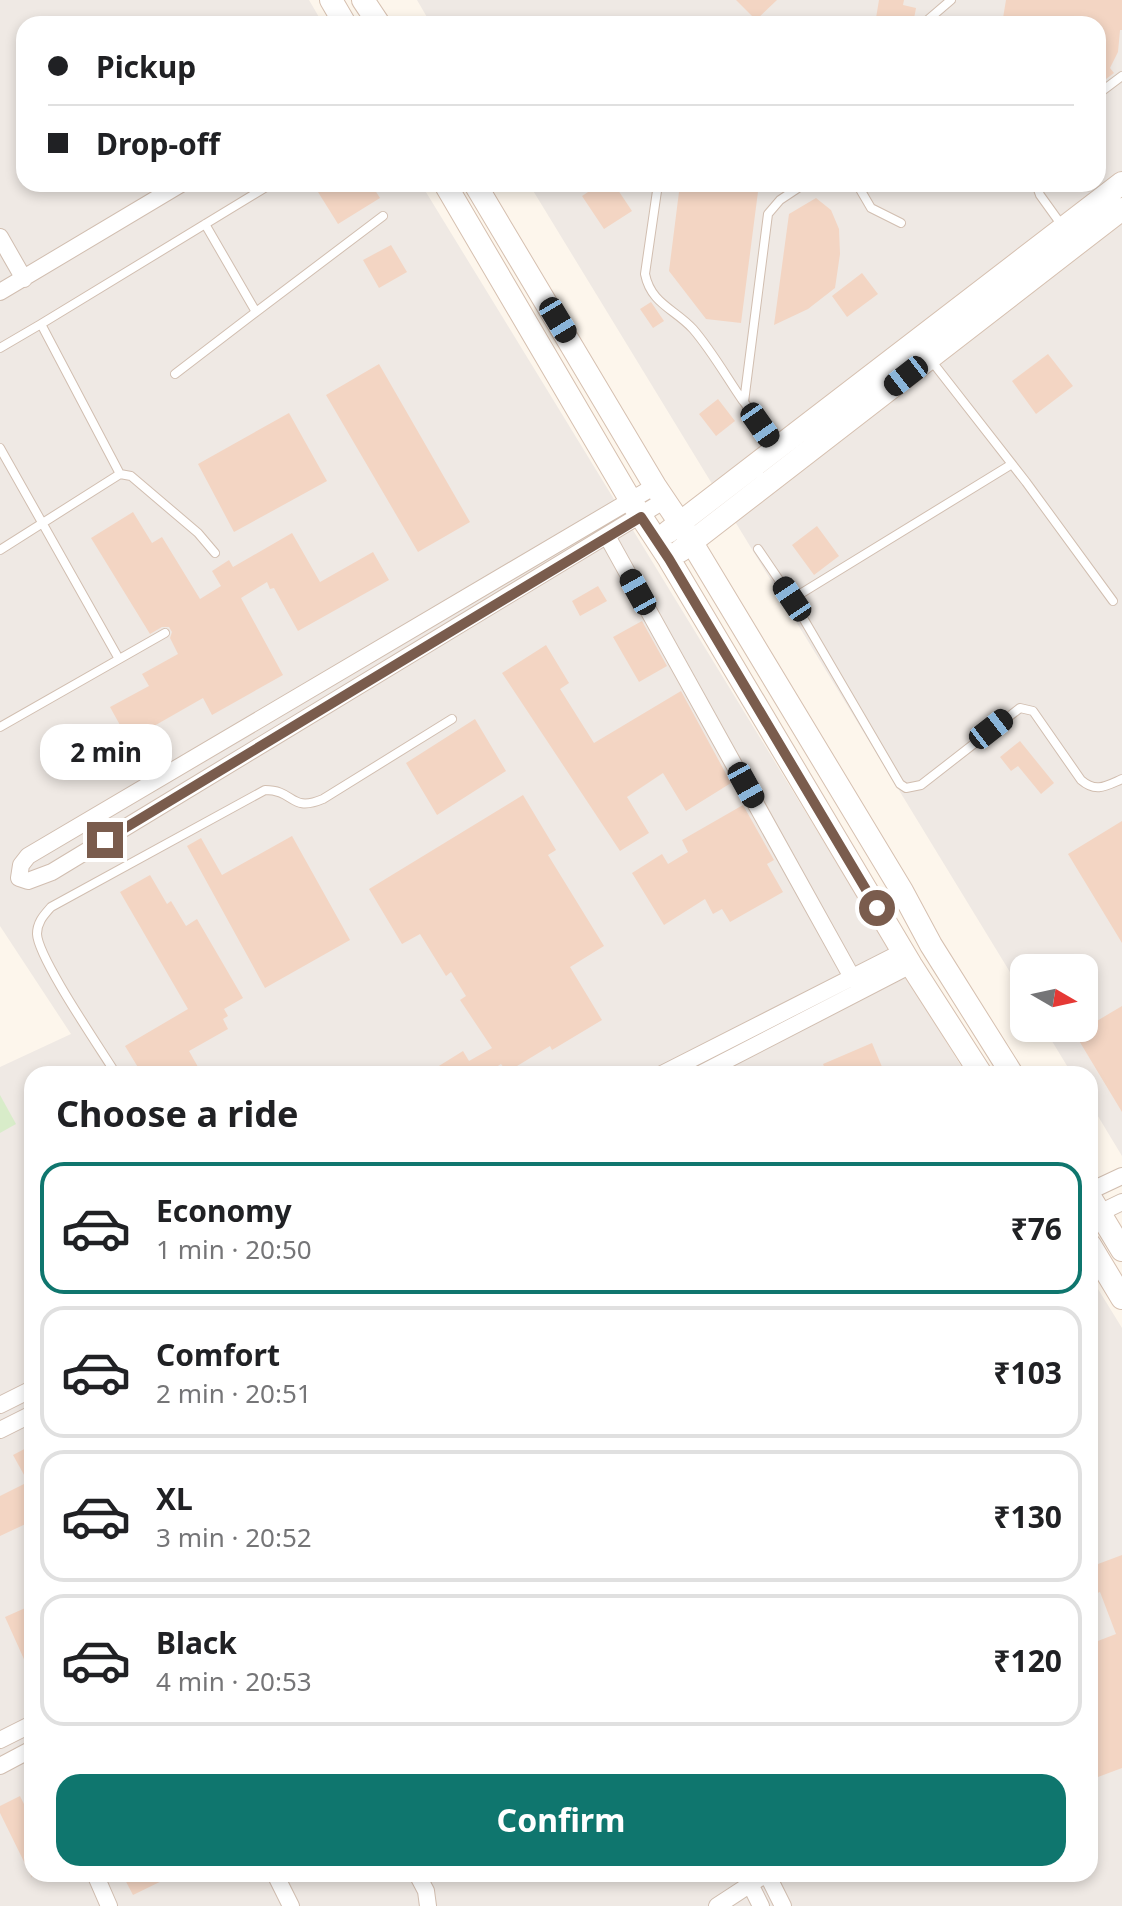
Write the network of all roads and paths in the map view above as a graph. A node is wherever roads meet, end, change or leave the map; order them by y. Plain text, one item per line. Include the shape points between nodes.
1 (951, 0) edge
2 (932, 16) edge
3 (1122, 183) edge
4 (168, 192) edge
5 (258, 192) edge
6 (450, 192) edge
7 (480, 192) edge
8 (657, 192) edge
9 (792, 192) edge
10 (862, 192) edge
11 (1039, 192) edge
12 (1122, 209) edge
13 (383, 216) dead end
14 (901, 223) dead end
15 (205, 224) junction
16 (1064, 227) junction
17 (0, 237) edge
18 (24, 279) junction
19 (0, 292) edge
20 (256, 312) junction
21 (41, 324) junction
22 (0, 348) edge
23 (929, 358) junction
24 (175, 374) dead end
25 (744, 402) junction
26 (0, 448) edge
27 (777, 448) junction
28 (1012, 464) junction
29 (120, 474) junction
30 (660, 493) junction
31 (636, 509) junction
32 (41, 524) junction
33 (685, 532) junction
34 (607, 536) junction
35 (663, 549) junction
36 (758, 549) dead end
37 (0, 550) edge
38 (215, 553) dead end
39 (792, 599) junction
40 (1113, 601) dead end
41 (165, 633) dead end
42 (119, 659) junction
43 (452, 719) dead end
44 (0, 727) edge
45 (1122, 779) edge
46 (907, 958) junction
47 (853, 979) junction
48 (111, 1066) edge
49 (678, 1066) edge
50 (714, 1066) edge
51 (976, 1066) edge
52 (1007, 1066) edge
53 (1122, 1176) edge
54 (1098, 1187) edge
55 (1122, 1202) edge
56 (1098, 1208) edge
57 (1098, 1216) edge
58 (1122, 1250) edge
59 (1098, 1258) edge
60 (1122, 1298) edge
61 (24, 1393) edge
62 (0, 1405) edge
63 (24, 1418) edge
64 (0, 1430) edge
65 (24, 1728) edge
66 (0, 1740) edge
67 (24, 1754) edge
68 (0, 1766) edge
69 (98, 1882) edge
70 (279, 1882) edge
71 (421, 1882) edge
72 (746, 1882) edge
73 (749, 1882) edge
74 (770, 1882) edge
75 (109, 1906) edge
76 (291, 1906) edge
77 (428, 1906) edge
78 (717, 1906) edge
79 (761, 1906) edge
80 (783, 1906) edge

1 - 2 lane
3 - 16 street
4 - 18 street
5 - 15 lane
6 - 31 street
7 - 30 street
8 - 25 lane via 647,282 661,305 694,330
9 - 25 lane via 768,214
10 - 14 lane via 871,208
11 - 16 lane
12 - 23 street
13 - 20 lane
15 - 20 lane
15 - 21 lane
16 - 27 street
17 - 18 street
18 - 19 street
20 - 24 lane
21 - 22 lane
21 - 29 lane
23 - 28 lane
23 - 33 street
25 - 27 lane
26 - 32 lane
27 - 33 street
28 - 39 lane
28 - 40 lane
29 - 32 lane
29 - 38 lane via 131,476
30 - 31 street
30 - 33 street
31 - 34 street
31 - 34 street via 28,856 19,878 28,881 52,872
31 - 35 street
32 - 37 lane
32 - 42 lane
33 - 35 street
33 - 52 street
34 - 47 street
35 - 46 street
36 - 39 lane
39 - 45 lane via 906,788 921,785 1014,710 1027,708 1089,787 1102,788
41 - 42 lane
42 - 44 lane
43 - 48 lane via 323,799 299,805 275,790 265,790 51,907 37,934 46,959
46 - 47 street
46 - 50 street
46 - 51 street
47 - 49 street
53 - 54 street
55 - 56 street
57 - 58 street
59 - 60 street
61 - 62 street
63 - 64 street
65 - 66 street
67 - 68 street
69 - 75 street
70 - 76 street
71 - 77 street
72 - 78 street
73 - 79 street
74 - 80 street

